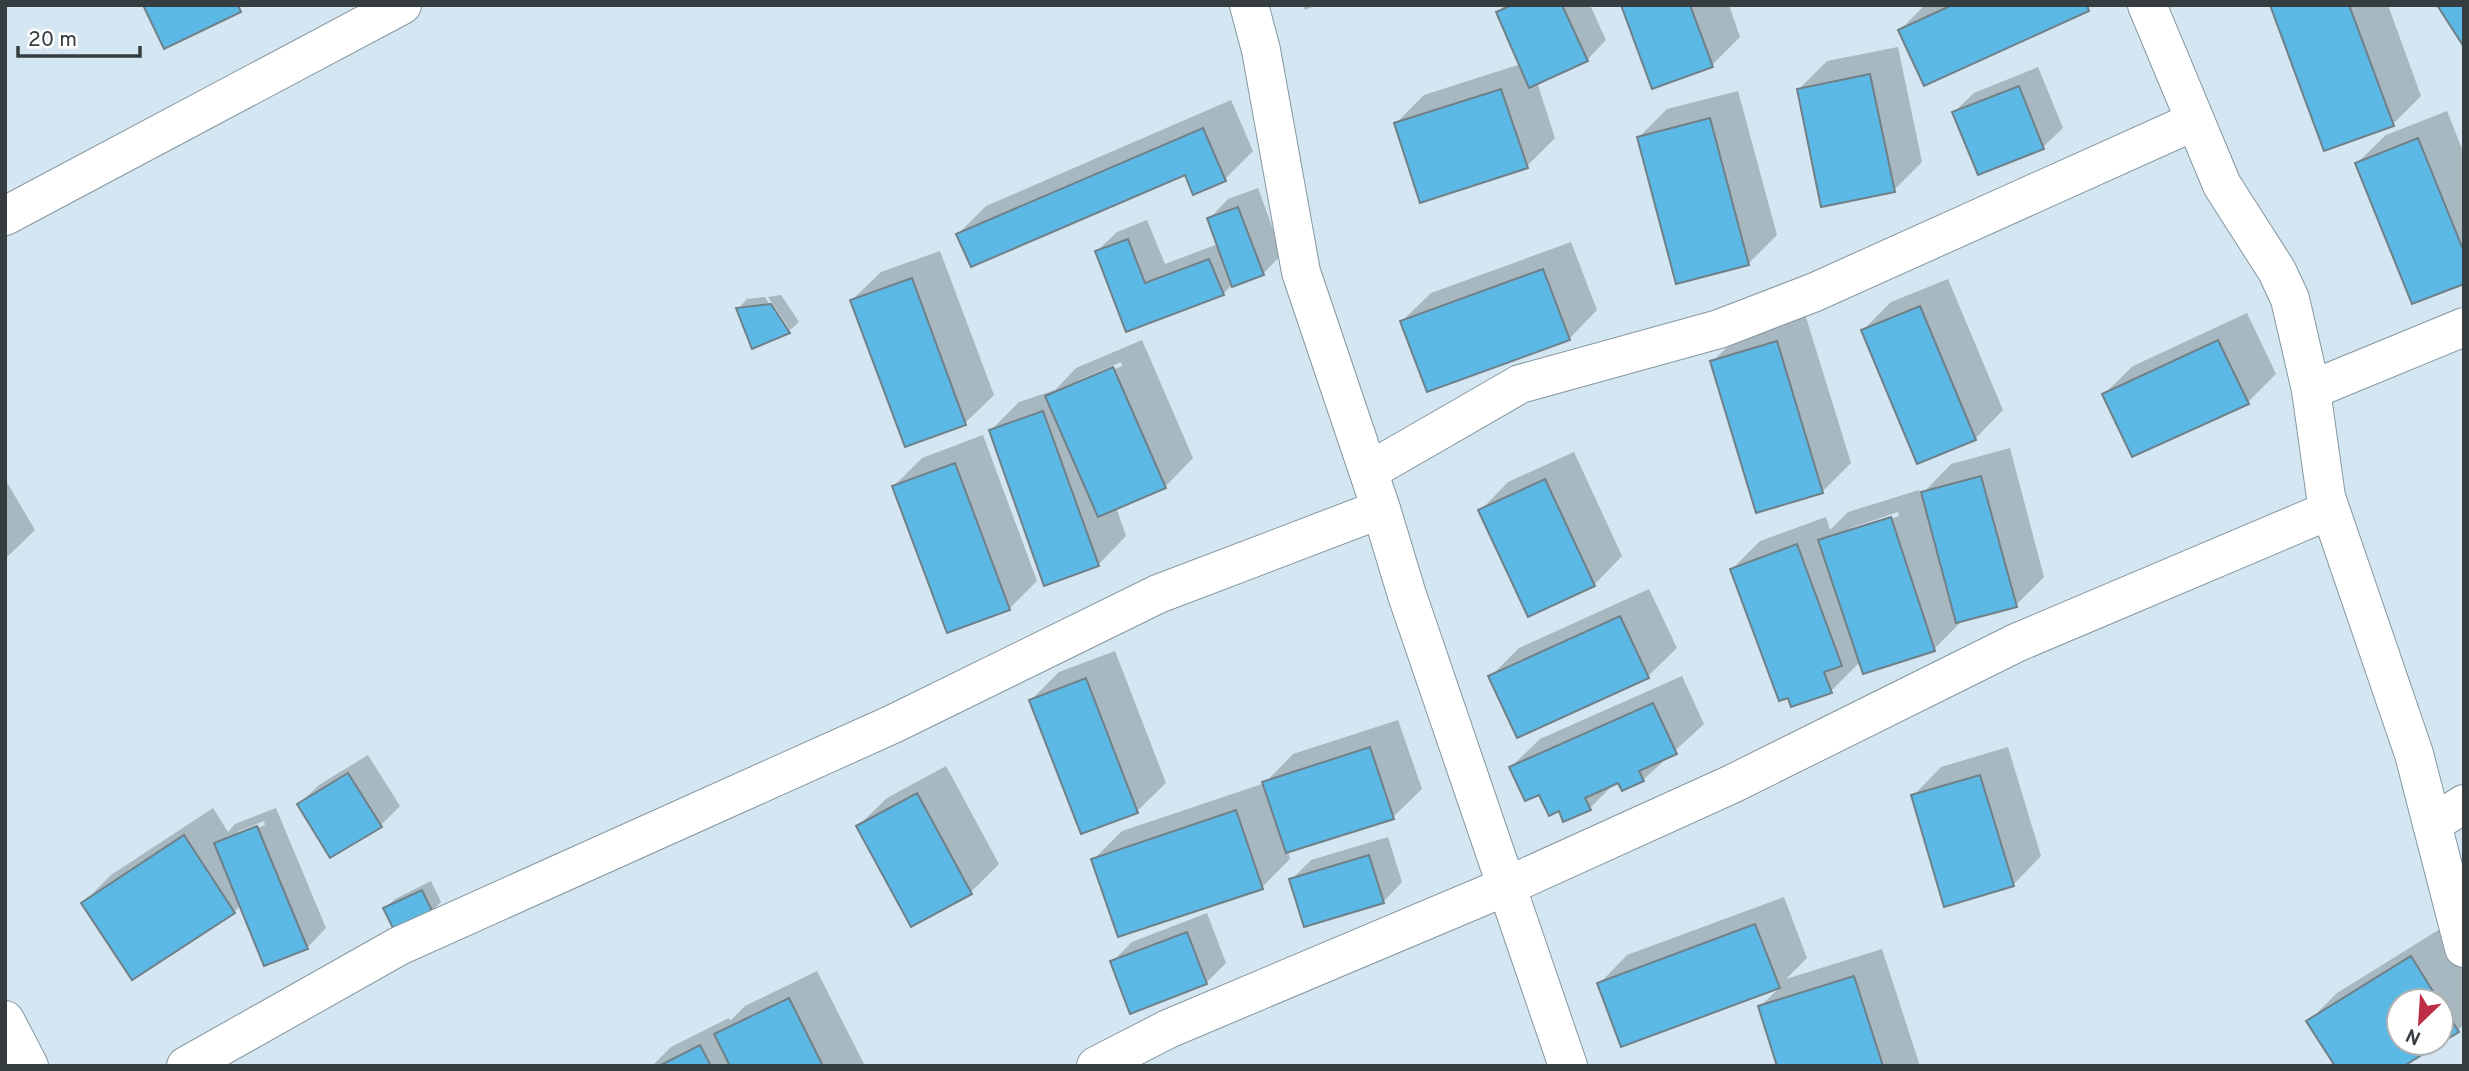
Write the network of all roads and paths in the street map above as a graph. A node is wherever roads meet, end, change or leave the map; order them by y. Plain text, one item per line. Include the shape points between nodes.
1 (402, 5) edge
2 (1249, 5) edge
3 (2147, 5) edge
4 (2195, 121) junction
5 (5, 216) edge
6 (2464, 327) edge
7 (2311, 390) junction
8 (1368, 471) junction
9 (1381, 509) junction
10 (2330, 510) junction
11 (2464, 804) edge
12 (2432, 824) junction
13 (1507, 886) junction
14 (2464, 948) edge
15 (5, 1020) edge
16 (29, 1066) edge
17 (186, 1066) edge
18 (1096, 1066) edge
19 (1569, 1066) edge

1 - 5 street
2 - 8 street via 1301,272
3 - 4 street
4 - 7 street via 2222,186 2290,299
4 - 8 street via 1803,297 1718,329 1520,384
6 - 7 street
7 - 10 street
8 - 9 street
9 - 13 street
9 - 17 street via 1158,594 893,724 399,946
10 - 12 street via 2414,754
10 - 13 street via 2016,643 1732,784
11 - 12 street
12 - 14 street
13 - 18 street via 1168,1029
13 - 19 street
15 - 16 street

